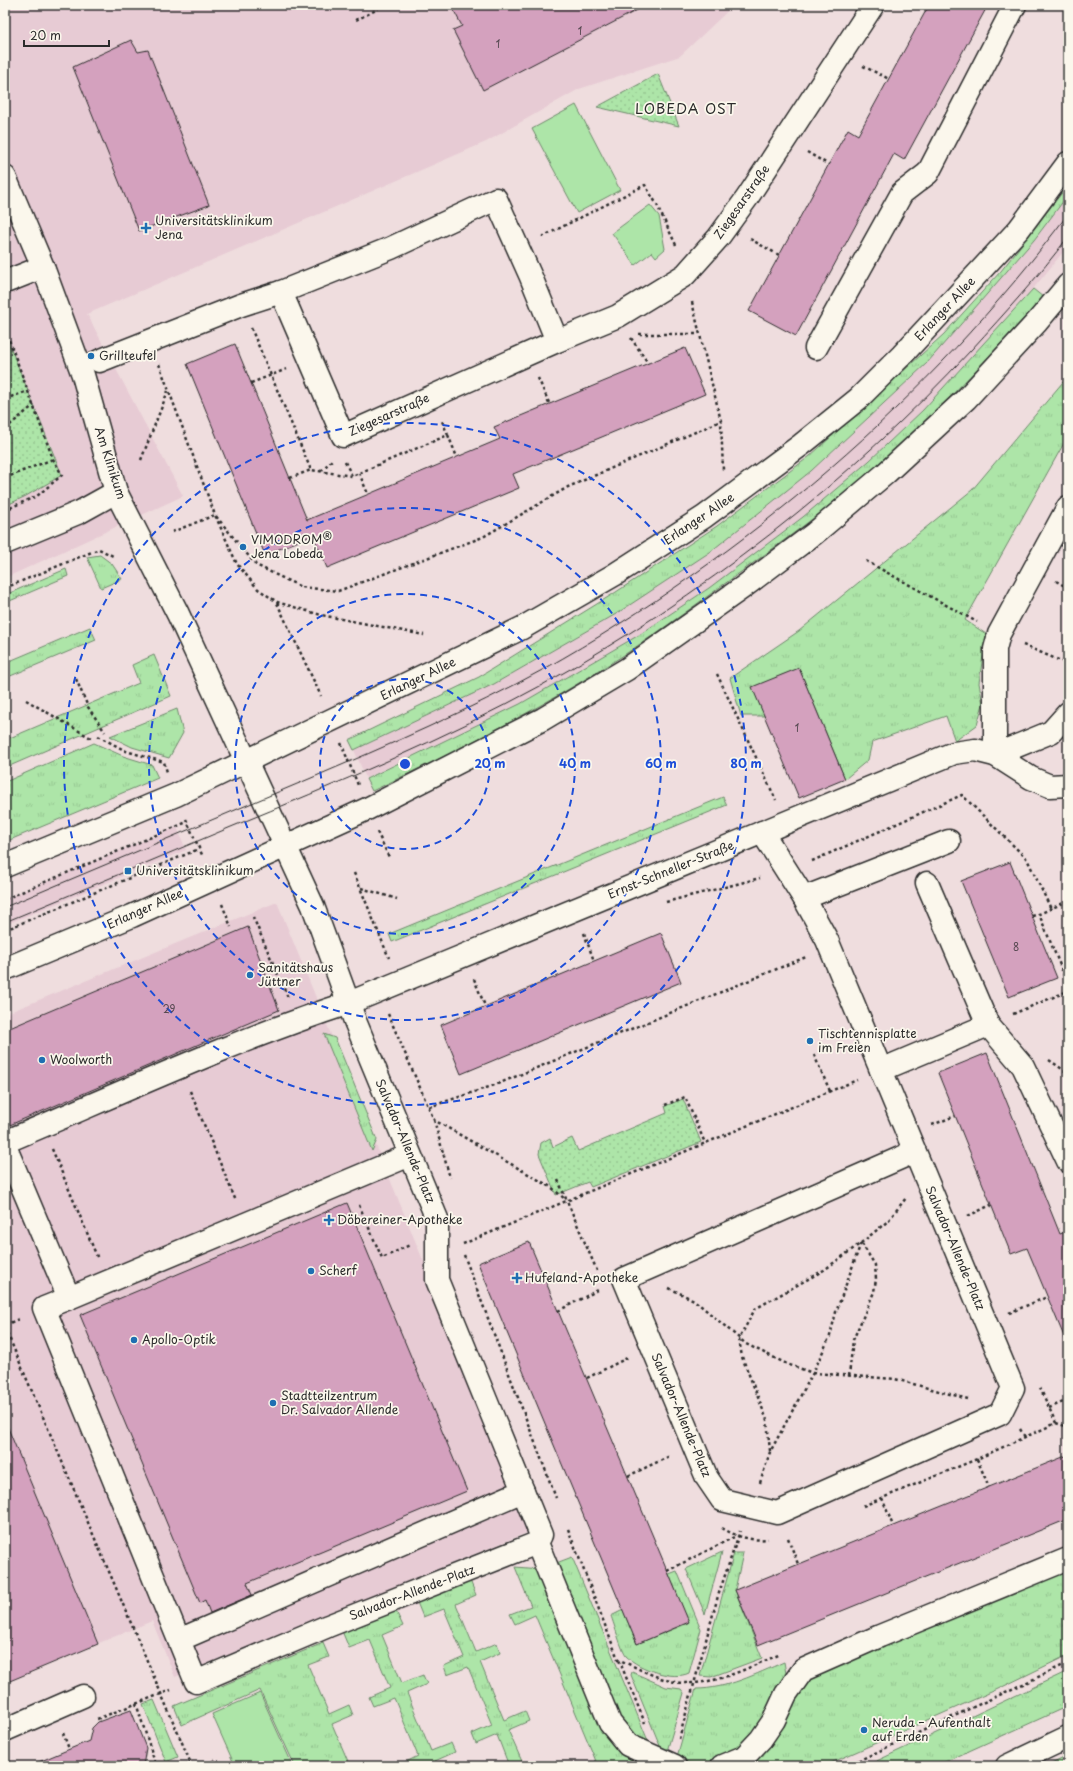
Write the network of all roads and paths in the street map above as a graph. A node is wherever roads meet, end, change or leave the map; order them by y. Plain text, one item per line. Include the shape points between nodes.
1 (873, 5) edge
2 (1015, 5) edge
3 (378, 9) dead end
4 (356, 20) dead end
5 (858, 63) dead end
6 (889, 79) dead end
7 (802, 149) dead end
8 (1068, 163) edge
9 (829, 165) dead end
10 (5, 177) edge
11 (748, 238) dead end
12 (518, 249) junction
13 (679, 252) dead end
14 (780, 255) dead end
15 (43, 267) junction
16 (5, 282) edge
17 (1068, 285) edge
18 (281, 292) junction
19 (691, 299) dead end
20 (5, 329) edge
21 (699, 334) junction
22 (6, 336) edge
23 (557, 340) junction
24 (816, 348) dead end
25 (157, 358) dead end
26 (99, 361) dead end
27 (648, 363) dead end
28 (271, 375) dead end
29 (537, 377) dead end
30 (251, 383) dead end
31 (28, 391) junction
32 (168, 391) junction
33 (5, 399) edge
34 (34, 405) junction
35 (550, 405) dead end
36 (721, 421) junction
37 (5, 429) edge
38 (448, 435) dead end
39 (335, 456) dead end
40 (457, 457) dead end
41 (53, 458) junction
42 (141, 460) dead end
43 (311, 470) dead end
44 (723, 470) dead end
45 (321, 472) dead end
46 (359, 473) dead end
47 (5, 478) edge
48 (290, 478) dead end
49 (116, 492) junction
50 (368, 494) dead end
51 (1068, 507) edge
52 (5, 510) edge
53 (216, 515) junction
54 (172, 532) dead end
55 (5, 543) edge
56 (115, 558) dead end
57 (866, 561) dead end
58 (1051, 578) dead end
59 (5, 588) edge
60 (1068, 588) edge
61 (277, 602) junction
62 (999, 634) junction
63 (424, 635) dead end
64 (1068, 664) edge
65 (717, 674) dead end
66 (76, 680) dead end
67 (320, 693) dead end
68 (26, 700) dead end
69 (1068, 713) edge
70 (105, 732) dead end
71 (98, 736) dead end
72 (91, 738) dead end
73 (343, 749) dead end
74 (995, 756) junction
75 (246, 762) junction
76 (167, 772) dead end
77 (357, 782) dead end
78 (1068, 785) edge
79 (184, 813) dead end
80 (187, 822) junction
81 (785, 822) junction
82 (377, 830) dead end
83 (762, 832) junction
84 (949, 841) dead end
85 (284, 847) junction
86 (389, 857) dead end
87 (808, 863) dead end
88 (5, 866) edge
89 (128, 871) dead end
90 (354, 874) dead end
91 (130, 877) junction
92 (927, 882) dead end
93 (361, 888) junction
94 (804, 898) junction
95 (5, 899) edge
96 (397, 899) dead end
97 (1068, 902) edge
98 (222, 903) dead end
99 (1051, 909) junction
100 (1039, 914) junction
101 (1032, 916) dead end
102 (253, 917) dead end
103 (231, 926) dead end
104 (582, 928) dead end
105 (5, 930) edge
106 (811, 955) dead end
107 (594, 961) dead end
108 (392, 964) dead end
109 (5, 969) edge
110 (472, 973) dead end
111 (1068, 985) edge
112 (1068, 991) edge
113 (349, 1003) junction
114 (290, 1004) dead end
115 (485, 1006) dead end
116 (385, 1007) dead end
117 (988, 1025) junction
118 (814, 1055) dead end
119 (881, 1070) junction
120 (187, 1085) dead end
121 (830, 1091) junction
122 (665, 1105) dead end
123 (429, 1107) junction
124 (955, 1116) dead end
125 (434, 1120) junction
126 (929, 1120) dead end
127 (931, 1126) junction
128 (934, 1132) dead end
129 (5, 1142) edge
130 (50, 1143) dead end
131 (705, 1143) junction
132 (5, 1146) edge
133 (914, 1152) junction
134 (410, 1155) junction
135 (1068, 1161) edge
136 (924, 1174) junction
137 (452, 1183) dead end
138 (357, 1201) dead end
139 (567, 1201) junction
140 (991, 1205) dead end
141 (965, 1209) dead end
142 (968, 1216) junction
143 (971, 1223) dead end
144 (245, 1224) junction
145 (459, 1237) dead end
146 (861, 1243) junction
147 (413, 1244) dead end
148 (463, 1253) dead end
149 (636, 1274) junction
150 (108, 1282) junction
151 (604, 1287) dead end
152 (1047, 1297) dead end
153 (69, 1298) junction
154 (1005, 1306) dead end
155 (558, 1310) dead end
156 (1008, 1313) junction
157 (1010, 1319) dead end
158 (5, 1328) edge
159 (739, 1339) junction
160 (632, 1356) dead end
161 (813, 1373) junction
162 (849, 1376) junction
163 (587, 1378) dead end
164 (1039, 1386) dead end
165 (1068, 1400) edge
166 (1049, 1408) junction
167 (1000, 1414) junction
168 (1056, 1423) junction
169 (1068, 1427) edge
170 (1025, 1437) junction
171 (770, 1452) junction
172 (673, 1455) dead end
173 (977, 1459) junction
174 (628, 1476) dead end
175 (989, 1487) dead end
176 (523, 1492) junction
177 (882, 1498) junction
178 (559, 1506) dead end
179 (860, 1506) dead end
180 (753, 1508) junction
181 (893, 1526) dead end
182 (568, 1528) dead end
183 (737, 1536) junction
184 (780, 1538) dead end
185 (773, 1539) dead end
186 (537, 1543) junction
187 (1068, 1559) edge
188 (798, 1564) dead end
189 (667, 1571) dead end
190 (179, 1640) junction
191 (787, 1651) dead end
192 (618, 1659) junction
193 (1068, 1663) edge
194 (694, 1683) junction
195 (160, 1693) junction
196 (83, 1696) dead end
197 (136, 1703) junction
198 (96, 1719) dead end
199 (647, 1728) dead end
200 (5, 1730) edge
201 (69, 1730) dead end
202 (1068, 1737) edge
203 (69, 1749) dead end
204 (190, 1763) junction
205 (673, 1765) edge
206 (156, 1766) edge
207 (183, 1766) edge
208 (192, 1766) edge
209 (201, 1766) edge
210 (219, 1766) edge
211 (722, 1766) edge
212 (847, 1766) edge
213 (1007, 1766) edge

1 - 23 street, Ziegesarstraße via 747,198 718,238 685,275 618,316
2 - 24 street via 928,173 902,193
3 - 4 path
5 - 6 path
7 - 9 path
8 - 75 street, Erlanger Allee via 1019,229 858,399 704,518 614,575 522,628
10 - 15 street, Am Klinikum
11 - 14 path
12 - 13 path via 645,185
12 - 18 street via 496,199 391,248
12 - 23 street
15 - 16 street
15 - 49 street, Am Klinikum via 83,375
17 - 85 street, Erlanger Allee via 966,399 885,474 815,533 742,588 627,669 543,719 378,804
18 - 23 street, Ziegesarstraße via 343,436
18 - 26 street via 241,305
19 - 21 path
20 - 22 path
21 - 27 path via 629,334
21 - 36 path
22 - 31 path
25 - 32 path
28 - 30 path
29 - 35 path
31 - 33 path
31 - 34 path
32 - 42 path
32 - 53 path
34 - 37 path
34 - 41 path
36 - 44 path
36 - 53 path via 568,487 483,537 338,591 300,587 256,565
38 - 40 path
39 - 45 path
41 - 47 path
41 - 52 path via 62,475 37,496
43 - 48 path
46 - 50 path
49 - 55 street via 68,518
49 - 75 street, Am Klinikum via 175,607
51 - 62 street
53 - 54 path
53 - 61 path via 237,564 258,589
56 - 59 path via 99,549
57 - 62 path
58 - 60 path
61 - 63 path via 321,615
61 - 67 path
62 - 64 path
62 - 74 street via 995,649
65 - 81 path
66 - 70 path via 88,707
68 - 72 path
69 - 74 street via 1051,732
71 - 76 path via 126,751 164,762
73 - 77 path
74 - 78 street, Ernst-Schneller-Straße via 1031,778 1050,786
74 - 81 street, Ernst-Schneller-Straße via 975,750 954,753
75 - 85 street
75 - 88 street, Erlanger Allee via 176,795
79 - 80 path
80 - 91 path via 199,849
80 - 95 path
81 - 83 street, Ernst-Schneller-Straße
82 - 86 path
83 - 94 street, Salvador-Allende-Platz
83 - 113 street, Ernst-Schneller-Straße
84 - 94 street
85 - 109 street, Erlanger Allee via 132,916
85 - 113 street, Salvador-Allende-Platz via 312,906
87 - 99 path via 962,795 1027,859
89 - 91 path
90 - 93 path
91 - 105 path
92 - 117 street
93 - 96 path
93 - 108 path
94 - 119 street, Salvador-Allende-Platz via 827,940
97 - 99 path
98 - 103 path
99 - 100 path
100 - 101 path
100 - 111 path
102 - 114 path
104 - 107 path
106 - 123 path via 495,1085
110 - 115 path
112 - 117 path
113 - 129 street, Ernst-Schneller-Straße via 284,1026
113 - 134 street, Salvador-Allende-Platz
116 - 123 path
117 - 119 street
117 - 135 street via 1023,1066
118 - 121 path
119 - 121 path
119 - 133 street, Salvador-Allende-Platz
120 - 144 path
121 - 131 path
122 - 131 path via 685,1096
123 - 125 path
124 - 127 path
125 - 137 path
125 - 139 path via 551,1188
126 - 127 path
127 - 128 path
130 - 150 path
131 - 139 path
132 - 153 street
133 - 136 street, Salvador-Allende-Platz
133 - 149 street, Salvador-Allende-Platz
134 - 144 street
134 - 176 street, Salvador-Allende-Platz via 437,1219 438,1280
136 - 146 path via 888,1221
136 - 167 street, Salvador-Allende-Platz via 1013,1388
138 - 147 path via 382,1258
139 - 145 path via 460,1245
140 - 142 path
141 - 142 path
142 - 143 path
144 - 150 street
146 - 159 path via 824,1270 755,1308
146 - 161 path via 830,1336
146 - 162 path via 875,1265 876,1279 874,1292 853,1340
148 - 178 path
149 - 159 path via 694,1300
149 - 180 street, Salvador-Allende-Platz via 624,1279 707,1478 722,1500
150 - 153 street
151 - 155 path
152 - 156 path
153 - 190 street via 44,1308
154 - 156 path
156 - 157 path
158 - 195 path
159 - 161 path via 787,1364
159 - 171 path via 742,1357 767,1420
160 - 163 path
161 - 162 path
161 - 171 path
162 - 167 path via 902,1381 987,1405
164 - 166 path
165 - 166 path
166 - 168 path
167 - 170 path via 1015,1423
167 - 180 street, Salvador-Allende-Platz via 777,1513
168 - 169 path
168 - 170 path
170 - 173 path
171 - 180 path
172 - 174 path
173 - 175 path
173 - 177 path
176 - 186 street, Salvador-Allende-Platz via 541,1535
176 - 190 street
177 - 179 path
177 - 181 path
180 - 183 path
182 - 192 path
183 - 185 path via 757,1540
183 - 189 path
183 - 194 path
184 - 188 path via 788,1538
186 - 190 street, Salvador-Allende-Platz via 328,1626 196,1682
186 - 205 street via 610,1723 628,1745
187 - 211 street via 803,1670 786,1694 774,1720 761,1739 744,1757
191 - 194 path via 717,1681
192 - 194 path via 670,1681
192 - 199 path
193 - 212 path
194 - 205 path
195 - 197 path
195 - 204 path
196 - 200 street
197 - 198 path
197 - 206 path
201 - 203 path via 62,1733
202 - 213 street
204 - 207 path
204 - 208 path
209 - 210 path via 216,1760

